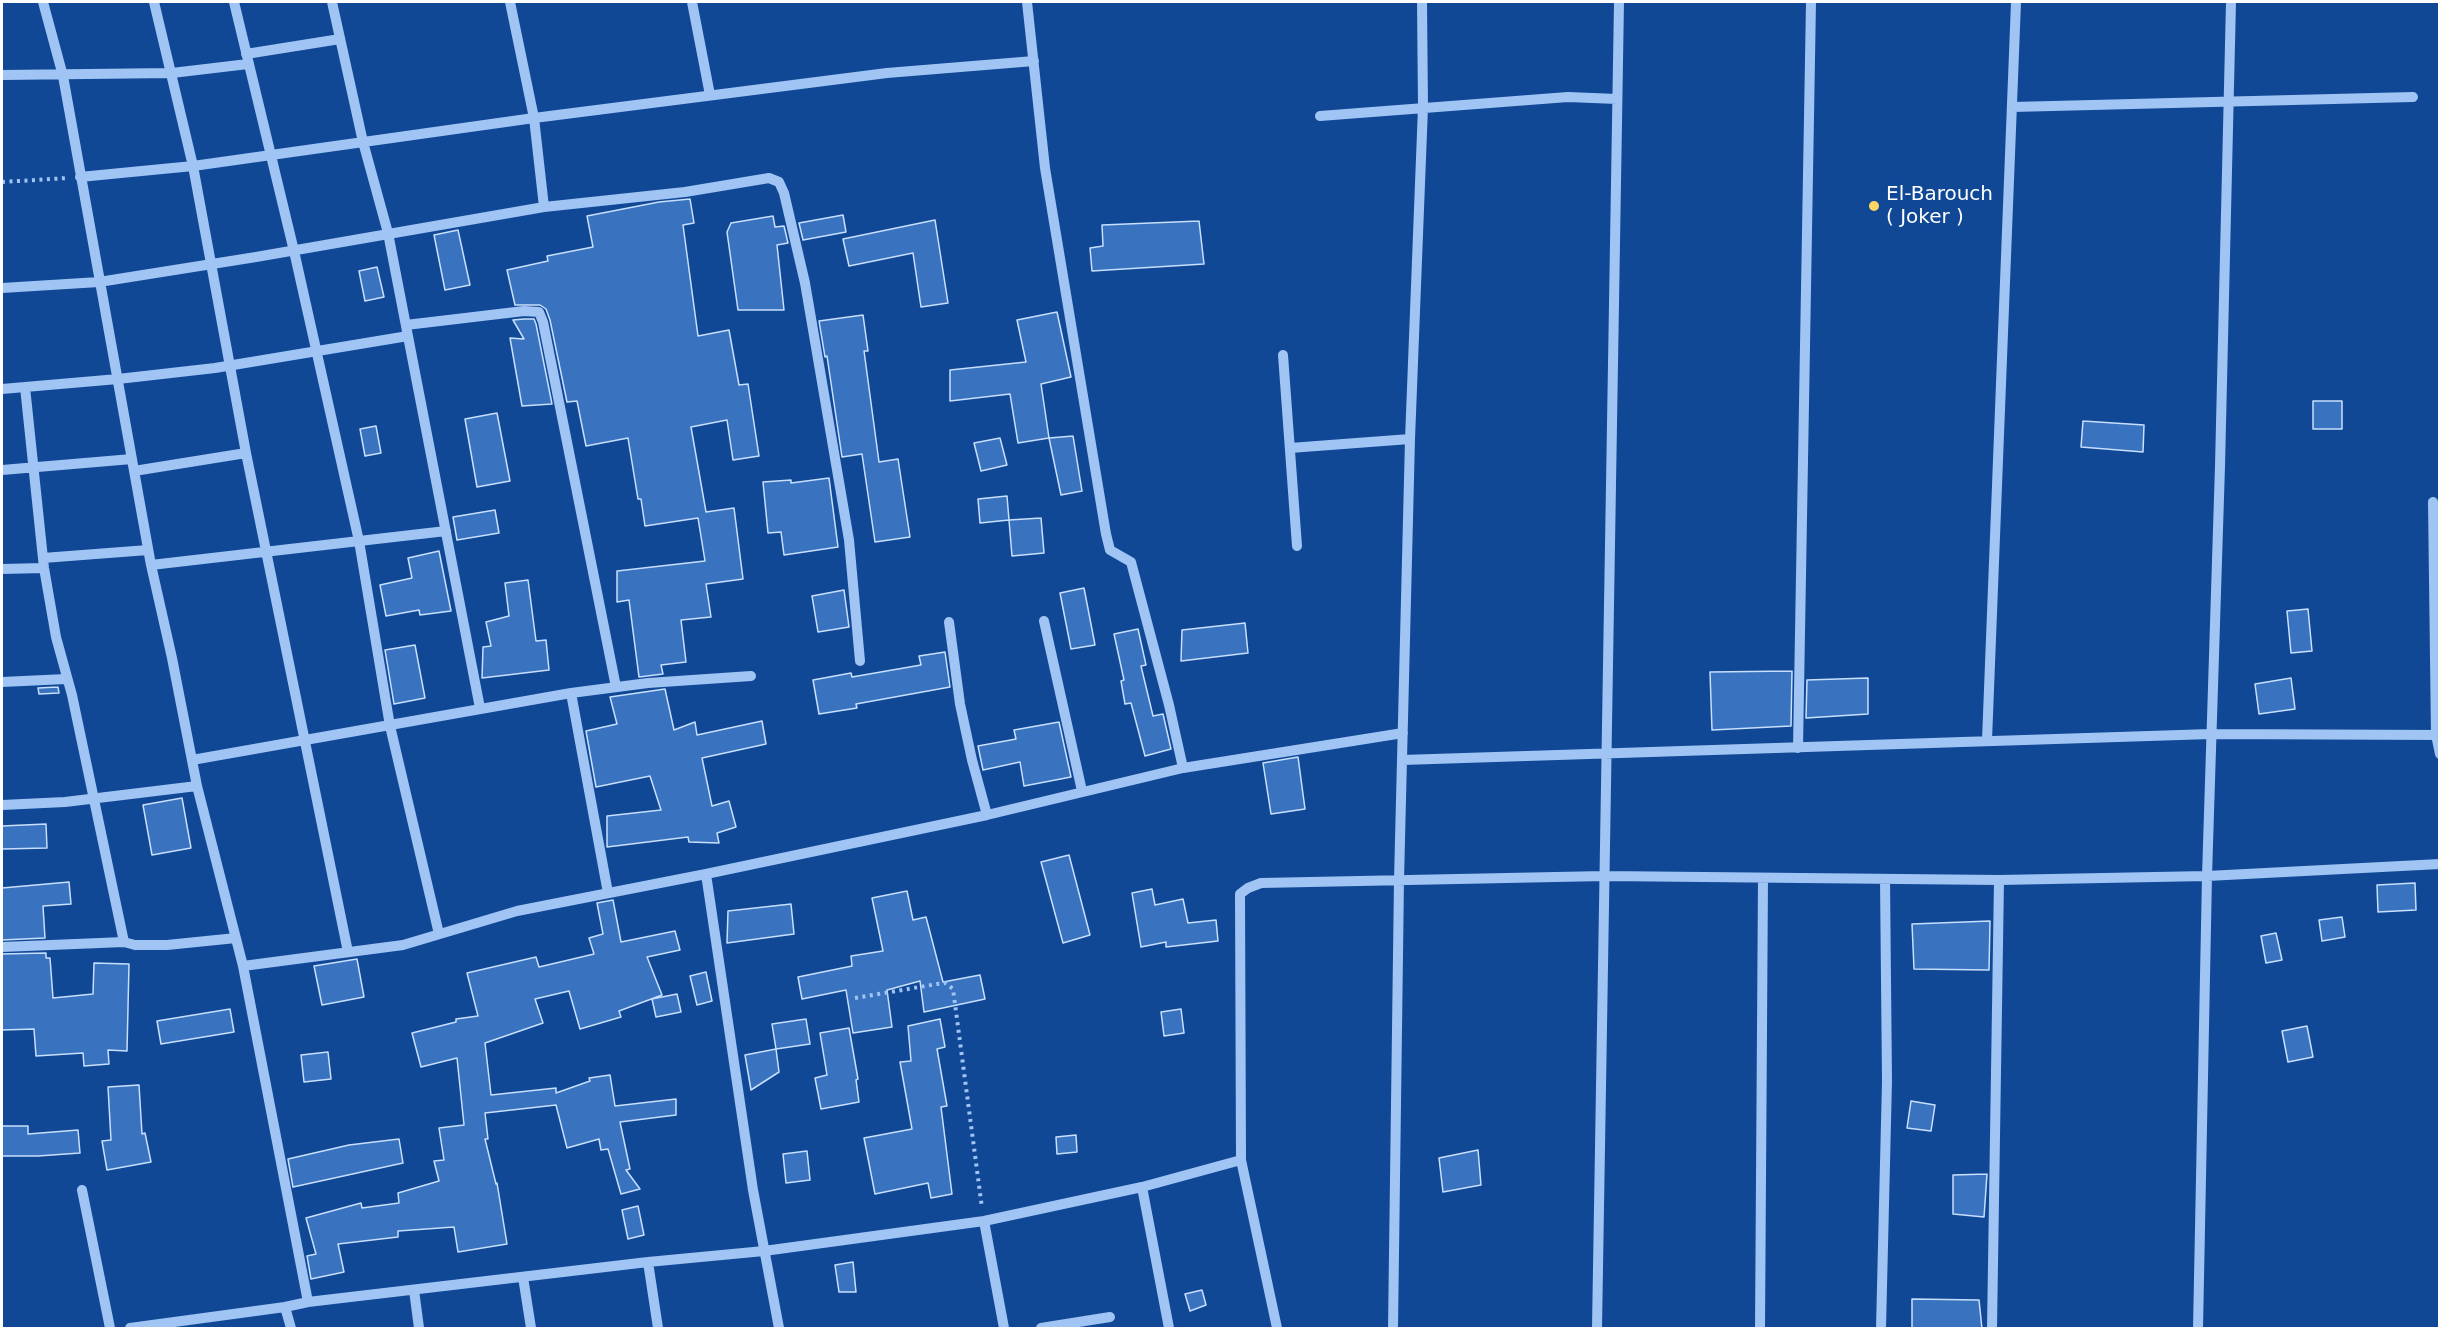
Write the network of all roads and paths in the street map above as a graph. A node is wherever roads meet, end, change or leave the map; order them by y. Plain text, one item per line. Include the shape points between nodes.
1 (43, 2) edge
2 (154, 2) edge
3 (234, 2) edge
4 (332, 2) edge
5 (510, 2) edge
6 (692, 2) edge
7 (1026, 2) edge
8 (1422, 2) edge
9 (1619, 2) edge
10 (1811, 2) edge
11 (2016, 2) edge
12 (2230, 2) edge
13 (340, 39) junction
14 (247, 59) junction
15 (1034, 61) junction
16 (172, 73) junction
17 (2, 75) edge
18 (63, 76) junction
19 (710, 95) junction
20 (2413, 97) dead end
21 (1617, 99) junction
22 (2228, 101) junction
23 (1423, 107) junction
24 (2012, 107) junction
25 (1320, 116) dead end
26 (534, 118) junction
27 (363, 142) junction
28 (270, 155) junction
29 (193, 166) junction
30 (80, 177) junction
31 (2, 182) edge
32 (544, 207) junction
33 (388, 233) junction
34 (294, 251) junction
35 (212, 264) junction
36 (99, 282) junction
37 (2, 288) edge
38 (406, 325) junction
39 (408, 336) junction
40 (315, 352) junction
41 (1283, 355) dead end
42 (230, 365) junction
43 (118, 379) junction
44 (25, 387) junction
45 (2, 389) edge
46 (1410, 439) junction
47 (1290, 448) junction
48 (246, 453) junction
49 (132, 459) junction
50 (34, 467) junction
51 (2, 470) edge
52 (134, 471) junction
53 (2433, 502) dead end
54 (446, 531) junction
55 (359, 541) junction
56 (1297, 546) dead end
57 (148, 550) junction
58 (266, 552) junction
59 (44, 563) junction
60 (151, 565) junction
61 (2, 569) edge
62 (1044, 621) dead end
63 (949, 622) dead end
64 (860, 661) dead end
65 (751, 676) dead end
66 (66, 680) junction
67 (2, 682) edge
68 (616, 687) junction
69 (571, 693) junction
70 (480, 708) junction
71 (390, 726) junction
72 (1403, 733) junction
73 (2211, 734) junction
74 (2438, 735) edge
75 (307, 740) junction
76 (1987, 740) junction
77 (1798, 748) junction
78 (2439, 754) edge
79 (1606, 755) junction
80 (192, 760) junction
81 (1402, 760) junction
82 (1183, 768) junction
83 (197, 786) junction
84 (1082, 791) junction
85 (94, 798) junction
86 (2, 805) edge
87 (987, 815) junction
88 (2439, 864) edge
89 (706, 874) junction
90 (1605, 876) junction
91 (2206, 876) junction
92 (1763, 878) junction
93 (1885, 879) junction
94 (1399, 880) junction
95 (1999, 880) junction
96 (608, 893) junction
97 (439, 934) junction
98 (236, 938) junction
99 (124, 942) junction
100 (2, 947) edge
101 (348, 952) junction
102 (243, 966) junction
103 (855, 998) dead end
104 (1240, 1160) junction
105 (1142, 1187) junction
106 (82, 1190) dead end
107 (984, 1221) junction
108 (764, 1251) junction
109 (648, 1262) junction
110 (523, 1277) junction
111 (414, 1290) junction
112 (308, 1302) junction
113 (285, 1307) junction
114 (1110, 1317) dead end
115 (110, 1329) edge
116 (130, 1329) edge
117 (291, 1329) edge
118 (419, 1329) edge
119 (531, 1329) edge
120 (658, 1329) edge
121 (779, 1329) edge
122 (1004, 1329) edge
123 (1041, 1329) edge
124 (1169, 1329) edge
125 (1277, 1329) edge
126 (1394, 1329) edge
127 (1597, 1329) edge
128 (1760, 1329) edge
129 (1881, 1329) edge
130 (1992, 1329) edge
131 (2198, 1329) edge

1 - 18 street
2 - 16 street
3 - 14 street
4 - 13 street
5 - 26 street
6 - 19 street
7 - 15 street
8 - 23 street
9 - 21 street
10 - 77 street
11 - 24 street
12 - 22 street
13 - 14 street
13 - 27 street
14 - 16 street
14 - 28 street
15 - 19 street via 888,73
15 - 82 street via 1046,168 1106,534 1110,550 1131,562
16 - 18 street
16 - 29 street
17 - 18 street
18 - 30 street
19 - 26 street
20 - 22 street
21 - 23 street via 1568,97
21 - 79 street
22 - 24 street
22 - 73 street
23 - 25 street
23 - 46 street
24 - 76 street
26 - 27 street
26 - 32 street
27 - 28 street
27 - 33 street
28 - 29 street
28 - 34 street
29 - 30 street
29 - 35 street
30 - 31 path
30 - 36 street
32 - 33 street
32 - 64 street via 685,192 769,178 779,182 805,283 849,540
33 - 34 street
33 - 38 street
34 - 35 street
34 - 40 street
35 - 36 street
35 - 42 street
36 - 37 street
36 - 43 street
38 - 39 street
38 - 68 street via 539,312
39 - 40 street
39 - 54 street
40 - 42 street
40 - 55 street
41 - 47 street
42 - 43 street
42 - 48 street
43 - 44 street
43 - 49 street
44 - 45 street
44 - 50 street
46 - 47 street
46 - 72 street
47 - 56 street
48 - 52 street
48 - 58 street
49 - 50 street
49 - 52 street
50 - 51 street
50 - 59 street
52 - 57 street
53 - 74 street
54 - 55 street
54 - 70 street
55 - 58 street
55 - 71 street
57 - 59 street
57 - 60 street
58 - 60 street
58 - 75 street
59 - 61 street
59 - 66 street
60 - 80 street
62 - 84 street
63 - 87 street via 960,704
65 - 68 street
66 - 67 street
66 - 85 street
68 - 69 street
69 - 70 street
69 - 96 street
70 - 71 street
71 - 75 street
71 - 97 street
72 - 81 street
72 - 82 street
73 - 74 street
73 - 76 street
73 - 91 street
74 - 78 street
75 - 80 street
75 - 101 street
76 - 77 street
77 - 79 street
79 - 81 street
79 - 90 street
80 - 83 street
81 - 94 street
82 - 84 street
83 - 85 street
83 - 98 street
84 - 87 street
85 - 86 street
85 - 99 street
87 - 89 street
88 - 91 street
89 - 96 street
89 - 108 street
90 - 92 street
90 - 94 street
90 - 127 street
91 - 95 street
91 - 131 street
92 - 93 street
92 - 128 street
93 - 95 street
93 - 129 street via 1887,1081
94 - 104 street via 1261,883 1240,894
94 - 126 street
95 - 130 street
96 - 97 street via 518,911
97 - 101 street via 402,945
98 - 99 street via 167,945
98 - 102 street
99 - 100 street
101 - 102 street
102 - 112 street
103 - 107 path via 945,983 953,989
104 - 105 street
104 - 125 street
105 - 107 street
105 - 124 street
106 - 115 street
107 - 108 street
107 - 122 street
108 - 109 street
108 - 121 street
109 - 110 street
109 - 120 street
110 - 111 street
110 - 119 street
111 - 112 street
111 - 118 street
112 - 113 street
113 - 116 street
113 - 117 street
114 - 123 street

